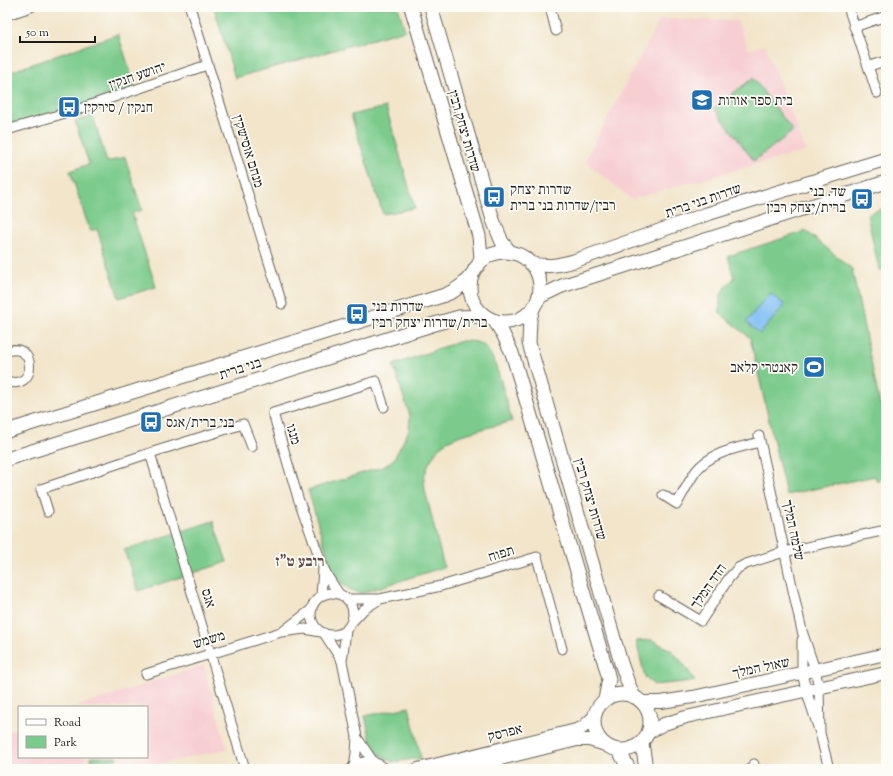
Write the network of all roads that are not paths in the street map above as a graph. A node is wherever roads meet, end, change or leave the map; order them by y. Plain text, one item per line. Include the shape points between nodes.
1 (31, 7) edge
2 (190, 7) edge
3 (411, 7) edge
4 (431, 7) edge
5 (550, 7) edge
6 (848, 7) edge
7 (7, 16) edge
8 (886, 16) edge
9 (854, 26) junction
10 (556, 31) dead end
11 (886, 61) edge
12 (207, 65) junction
13 (869, 66) junction
14 (877, 93) dead end
15 (7, 130) edge
16 (886, 159) edge
17 (886, 182) edge
18 (511, 253) junction
19 (530, 263) junction
20 (476, 269) junction
21 (282, 304) dead end
22 (536, 304) junction
23 (489, 318) junction
24 (8, 349) edge
25 (7, 381) edge
26 (384, 407) dead end
27 (7, 431) edge
28 (252, 447) dead end
29 (150, 452) junction
30 (7, 459) edge
31 (663, 495) dead end
32 (48, 511) dead end
33 (886, 530) edge
34 (784, 552) junction
35 (324, 568) junction
36 (339, 594) junction
37 (321, 596) junction
38 (660, 596) dead end
39 (347, 599) junction
40 (380, 599) junction
41 (312, 609) junction
42 (352, 622) junction
43 (346, 631) junction
44 (802, 631) junction
45 (281, 632) junction
46 (322, 633) junction
47 (562, 649) dead end
48 (211, 653) junction
49 (886, 654) edge
50 (342, 661) junction
51 (815, 670) junction
52 (802, 673) junction
53 (886, 673) edge
54 (146, 674) dead end
55 (819, 687) junction
56 (806, 690) junction
57 (605, 700) junction
58 (638, 700) junction
59 (594, 717) junction
60 (820, 733) junction
61 (357, 737) junction
62 (645, 738) junction
63 (606, 746) junction
64 (619, 750) junction
65 (241, 752) junction
66 (378, 766) edge
67 (245, 769) edge
68 (251, 769) edge
69 (353, 769) edge
70 (418, 769) edge
71 (460, 769) edge
72 (629, 769) edge
73 (646, 769) edge
74 (829, 769) edge

1 - 7 street
2 - 12 street, מנחם אוסישקין
3 - 20 main road, שדרות יצחק רבין via 479,236 481,257
4 - 18 main road, שדרות יצחק רבין via 493,220 502,242
5 - 10 street
6 - 9 street
8 - 9 street
9 - 13 street
11 - 13 street
12 - 15 street, יהושע חנקין via 79,109
12 - 21 street, מנחם אוסישקין
13 - 14 street
16 - 19 main road, שדרות בני ברית via 707,214 574,261 553,266
17 - 22 main road via 575,282 552,291
18 - 19 main road via 521,256
18 - 20 main road via 484,259
19 - 22 main road via 539,280 540,290
20 - 23 main road via 470,284 471,296 476,307
20 - 27 main road, בני ברית via 464,284 445,295
22 - 23 main road via 525,316 516,321 505,322
22 - 58 main road, שדרות יצחק רבין via 530,320 529,343 621,663
23 - 30 main road, בני ברית via 459,317 438,323
23 - 57 main road via 504,334 512,353 609,679
24 - 25 street via 24,353 30,368 29,373 21,381
26 - 35 street, מנגו via 376,381 273,413 298,498
28 - 29 street via 243,424
29 - 32 street via 41,489
29 - 48 street, אגס
31 - 34 street, שלמה המלך via 677,504 697,470 707,461 725,451 759,439
33 - 34 street
34 - 38 street, הדד המלך via 738,568 701,621
34 - 44 street, שלמה המלך
35 - 36 street, מנגו
35 - 37 street, מנגו
36 - 37 street via 333,592
36 - 39 street
37 - 41 street
39 - 40 street, תפוח
39 - 42 street via 353,610
40 - 42 street, תפוח via 363,610
40 - 47 street, תפוח via 449,584 537,557
41 - 45 street, משמש
41 - 46 street via 314,624
42 - 43 street
43 - 46 street via 335,635
43 - 50 street
44 - 51 street, שלמה המלך
44 - 52 street, שלמה המלך
45 - 46 street, משמש via 305,629
45 - 48 street, משמש
46 - 50 street
48 - 54 street, משמש
48 - 65 street, אגס
49 - 51 street, שאול המלך
50 - 61 street
51 - 52 street, שאול המלך
51 - 55 street, שלמה המלך
52 - 56 street, שלמה המלך
52 - 58 street, שאול המלך via 693,697 661,702
53 - 55 street
55 - 56 street
55 - 60 street, שלמה המלך
56 - 60 street, שלמה המלך
56 - 62 street via 686,717 664,724
57 - 58 main road via 619,694
57 - 59 main road
58 - 62 main road via 647,708 650,716
59 - 63 main road via 596,733
59 - 70 street, אפרסק via 576,730
60 - 74 street, שלמה המלך
61 - 66 street via 364,751
61 - 69 street
62 - 64 main road via 635,748
62 - 73 main road
63 - 64 main road
63 - 71 street, אפרסק via 590,740 577,740
64 - 72 main road
65 - 67 street, אגס
65 - 68 street, אגס
66 - 69 street via 363,763

